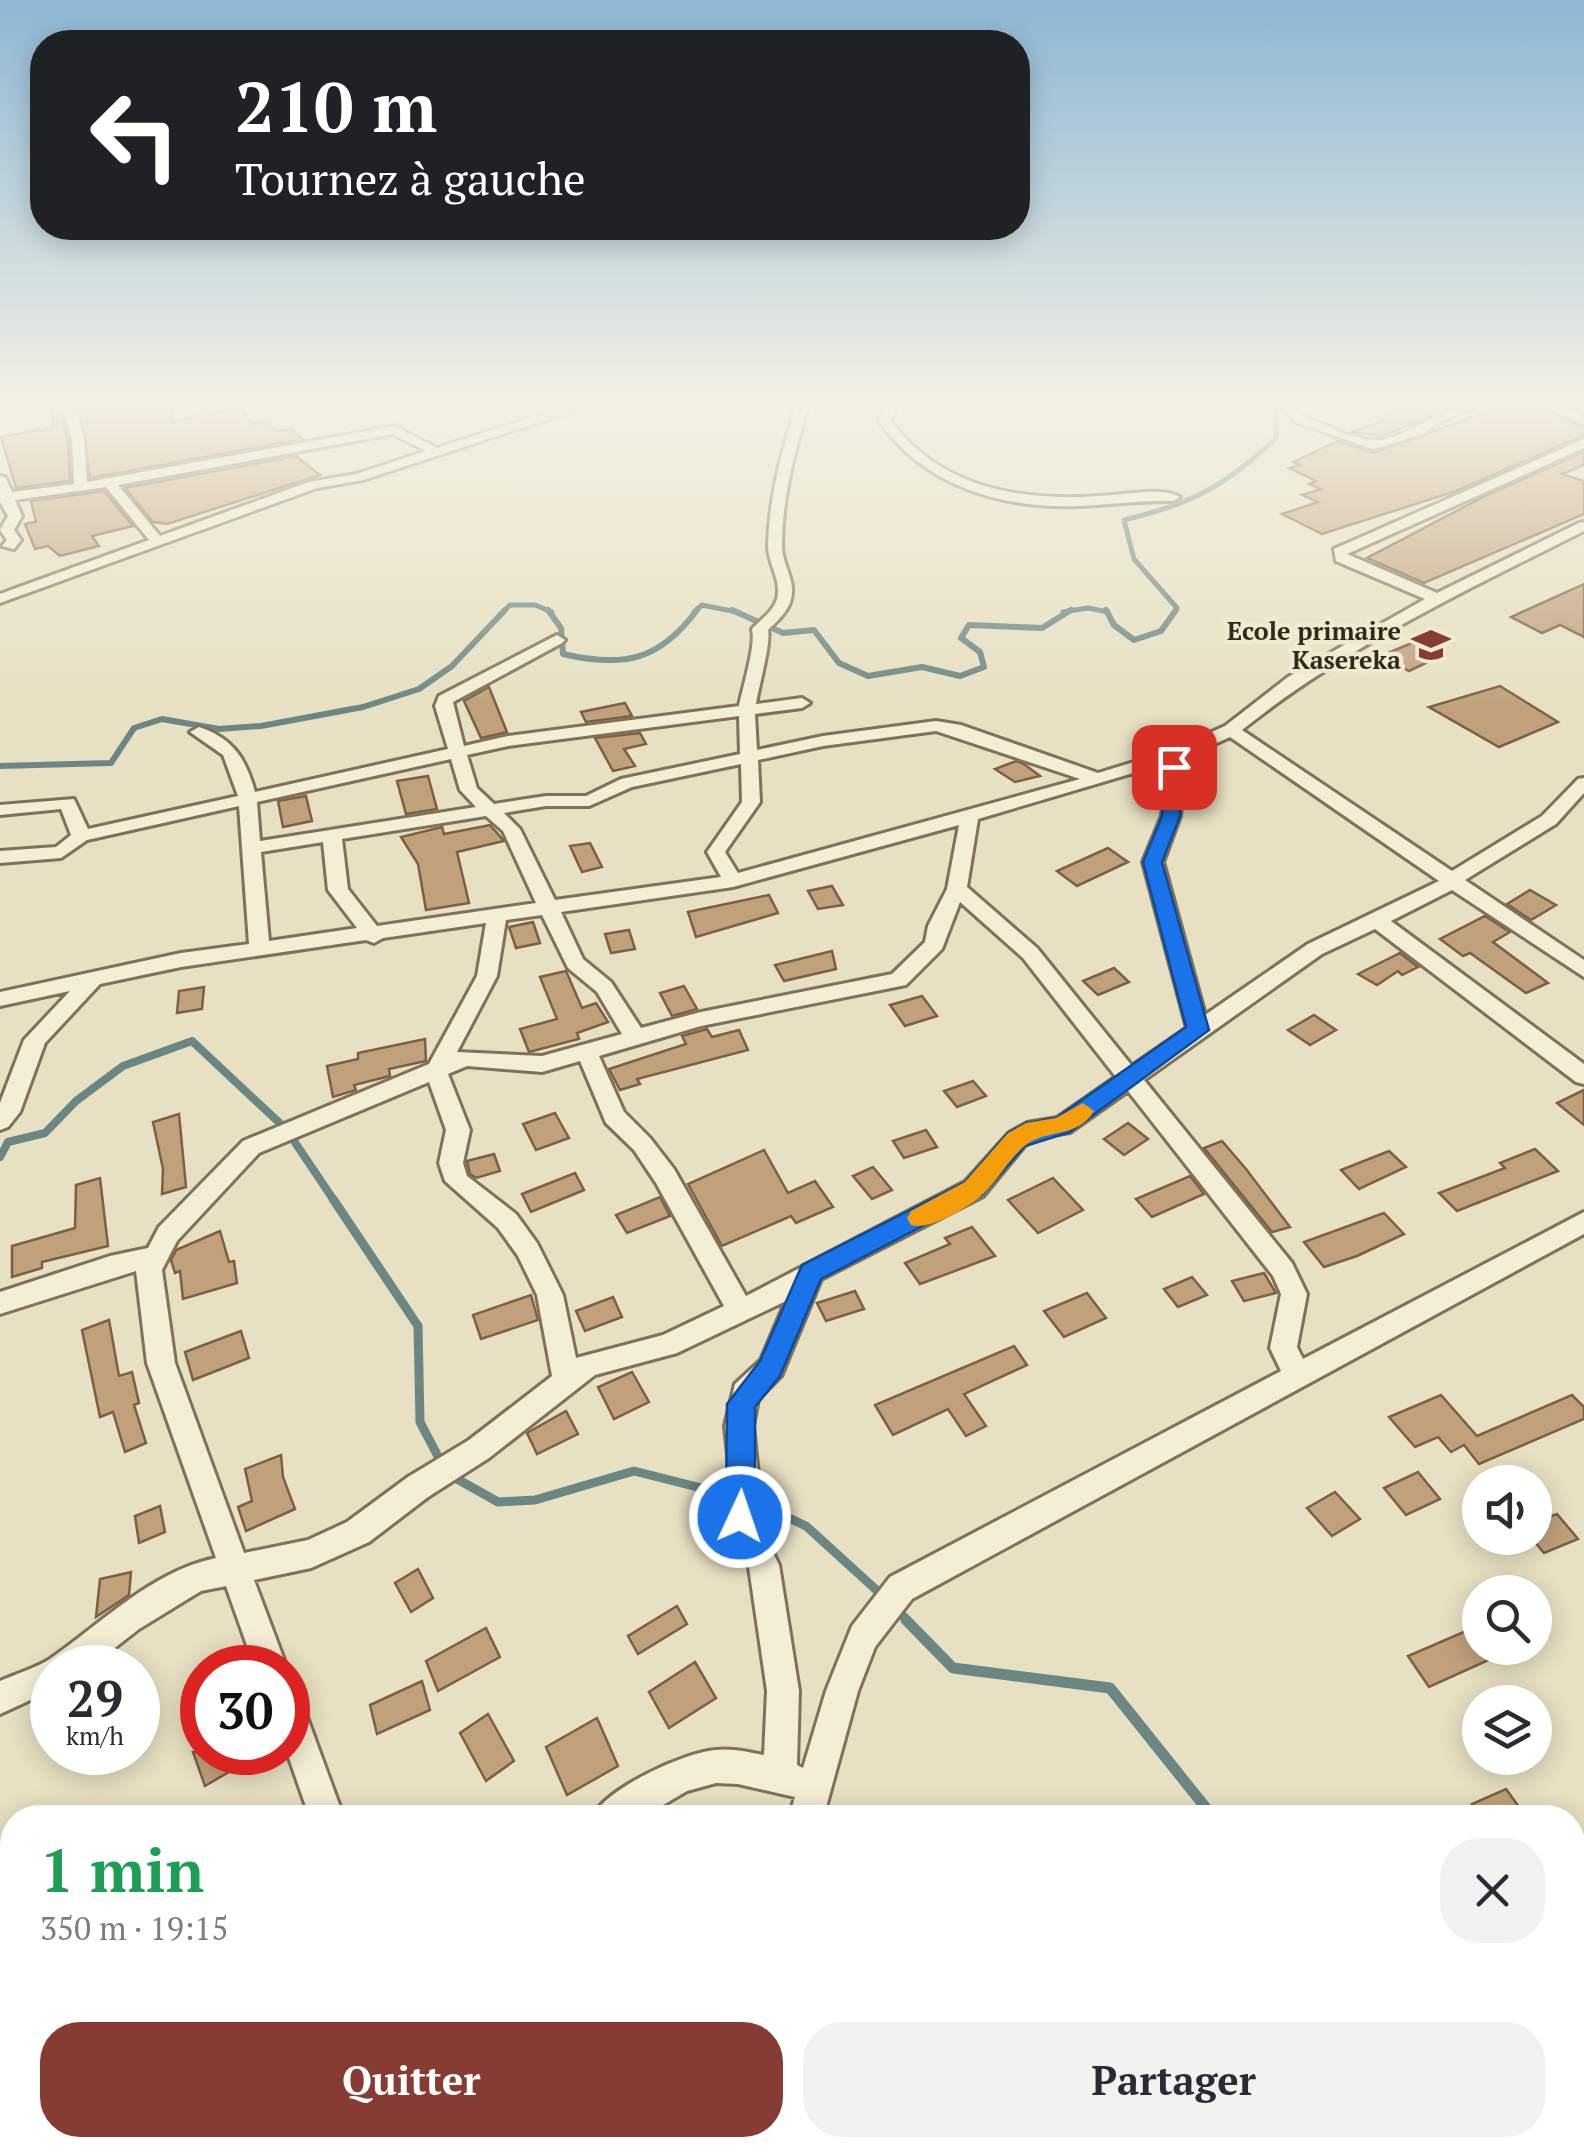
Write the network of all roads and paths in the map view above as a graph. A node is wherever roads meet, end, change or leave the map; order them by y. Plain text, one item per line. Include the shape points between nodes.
1 (11, 508) edge
2 (129, 508) edge
3 (252, 508) edge
4 (777, 508) edge
5 (1440, 508) edge
6 (1584, 526) edge
7 (158, 542) junction
8 (9, 546) dead end
9 (0, 599) edge
10 (1437, 599) junction
11 (557, 640) dead end
12 (802, 703) dead end
13 (748, 710) junction
14 (1231, 730) junction
15 (199, 732) dead end
16 (1176, 755) junction
17 (456, 756) junction
18 (750, 758) junction
19 (1095, 778) junction
20 (1584, 783) edge
21 (248, 800) junction
22 (0, 810) edge
23 (487, 810) junction
24 (970, 814) junction
25 (82, 836) junction
26 (332, 836) junction
27 (249, 848) junction
28 (0, 857) edge
29 (733, 881) junction
30 (1452, 883) junction
31 (957, 889) junction
32 (548, 907) junction
33 (497, 915) junction
34 (1375, 919) junction
35 (374, 936) junction
36 (261, 950) junction
37 (1584, 970) edge
38 (92, 981) junction
39 (0, 999) edge
40 (1198, 1030) junction
41 (636, 1036) junction
42 (586, 1050) junction
43 (436, 1072) junction
44 (1128, 1076) junction
45 (1584, 1076) edge
46 (0, 1121) edge
47 (1584, 1222) edge
48 (152, 1257) junction
49 (806, 1280) junction
50 (0, 1303) edge
51 (741, 1312) junction
52 (1297, 1374) junction
53 (566, 1379) junction
54 (238, 1568) junction
55 (92, 1645) edge
56 (263, 1645) edge
57 (30, 1684) edge
58 (0, 1698) edge
59 (310, 1773) edge
60 (799, 1794) edge
61 (321, 1805) edge
62 (630, 1805) edge

1 - 8 street via 16,516 7,530 14,540
2 - 7 street
3 - 7 street
4 - 13 street via 775,548 786,591 776,617 760,629
5 - 10 street via 1339,552
6 - 10 street
7 - 9 street
10 - 14 street via 1294,680
11 - 17 street via 444,698
12 - 13 street
13 - 17 street via 566,730
13 - 18 street
14 - 16 street
14 - 30 street
15 - 21 street via 234,756
16 - 19 street
16 - 40 street via 1171,816 1152,862
17 - 21 street
17 - 23 street via 469,790
18 - 19 street via 936,726
18 - 23 street via 627,783 588,801
18 - 29 street via 751,802 716,852
19 - 24 street
20 - 30 street via 1549,820
21 - 25 street
21 - 27 street
22 - 25 street via 68,803
23 - 26 street
23 - 32 street via 511,829
24 - 29 street
24 - 31 street
25 - 28 street via 62,852
26 - 27 street
26 - 35 street via 338,890
27 - 36 street
29 - 32 street
30 - 34 street
30 - 37 street
31 - 41 street via 930,951 899,980
31 - 44 street via 1030,953
32 - 33 street
32 - 41 street via 575,963 604,987
33 - 35 street
33 - 43 street via 487,976
34 - 40 street via 1315,949
34 - 45 street
35 - 36 street
36 - 38 street
38 - 39 street
38 - 46 street via 35,1040
40 - 44 street
41 - 42 street
42 - 43 street via 542,1064 465,1058
42 - 51 street via 614,1117 665,1176
43 - 48 street via 251,1147
43 - 53 street via 458,1130 451,1162 457,1182 507,1220 528,1250 550,1296
44 - 49 street via 1062,1126 1017,1139 974,1189 819,1266
44 - 52 street via 1283,1270 1294,1294 1282,1348
47 - 52 street
48 - 50 street
48 - 54 street via 161,1364
49 - 51 street
49 - 60 street via 771,1368 746,1393 738,1497 740,1517 764,1566
51 - 53 street via 668,1345 586,1365
52 - 60 street via 901,1588 864,1637
53 - 54 street via 358,1532 311,1554
54 - 55 street via 182,1585
54 - 56 street
57 - 58 street
59 - 61 street
60 - 62 street via 746,1767 698,1766

